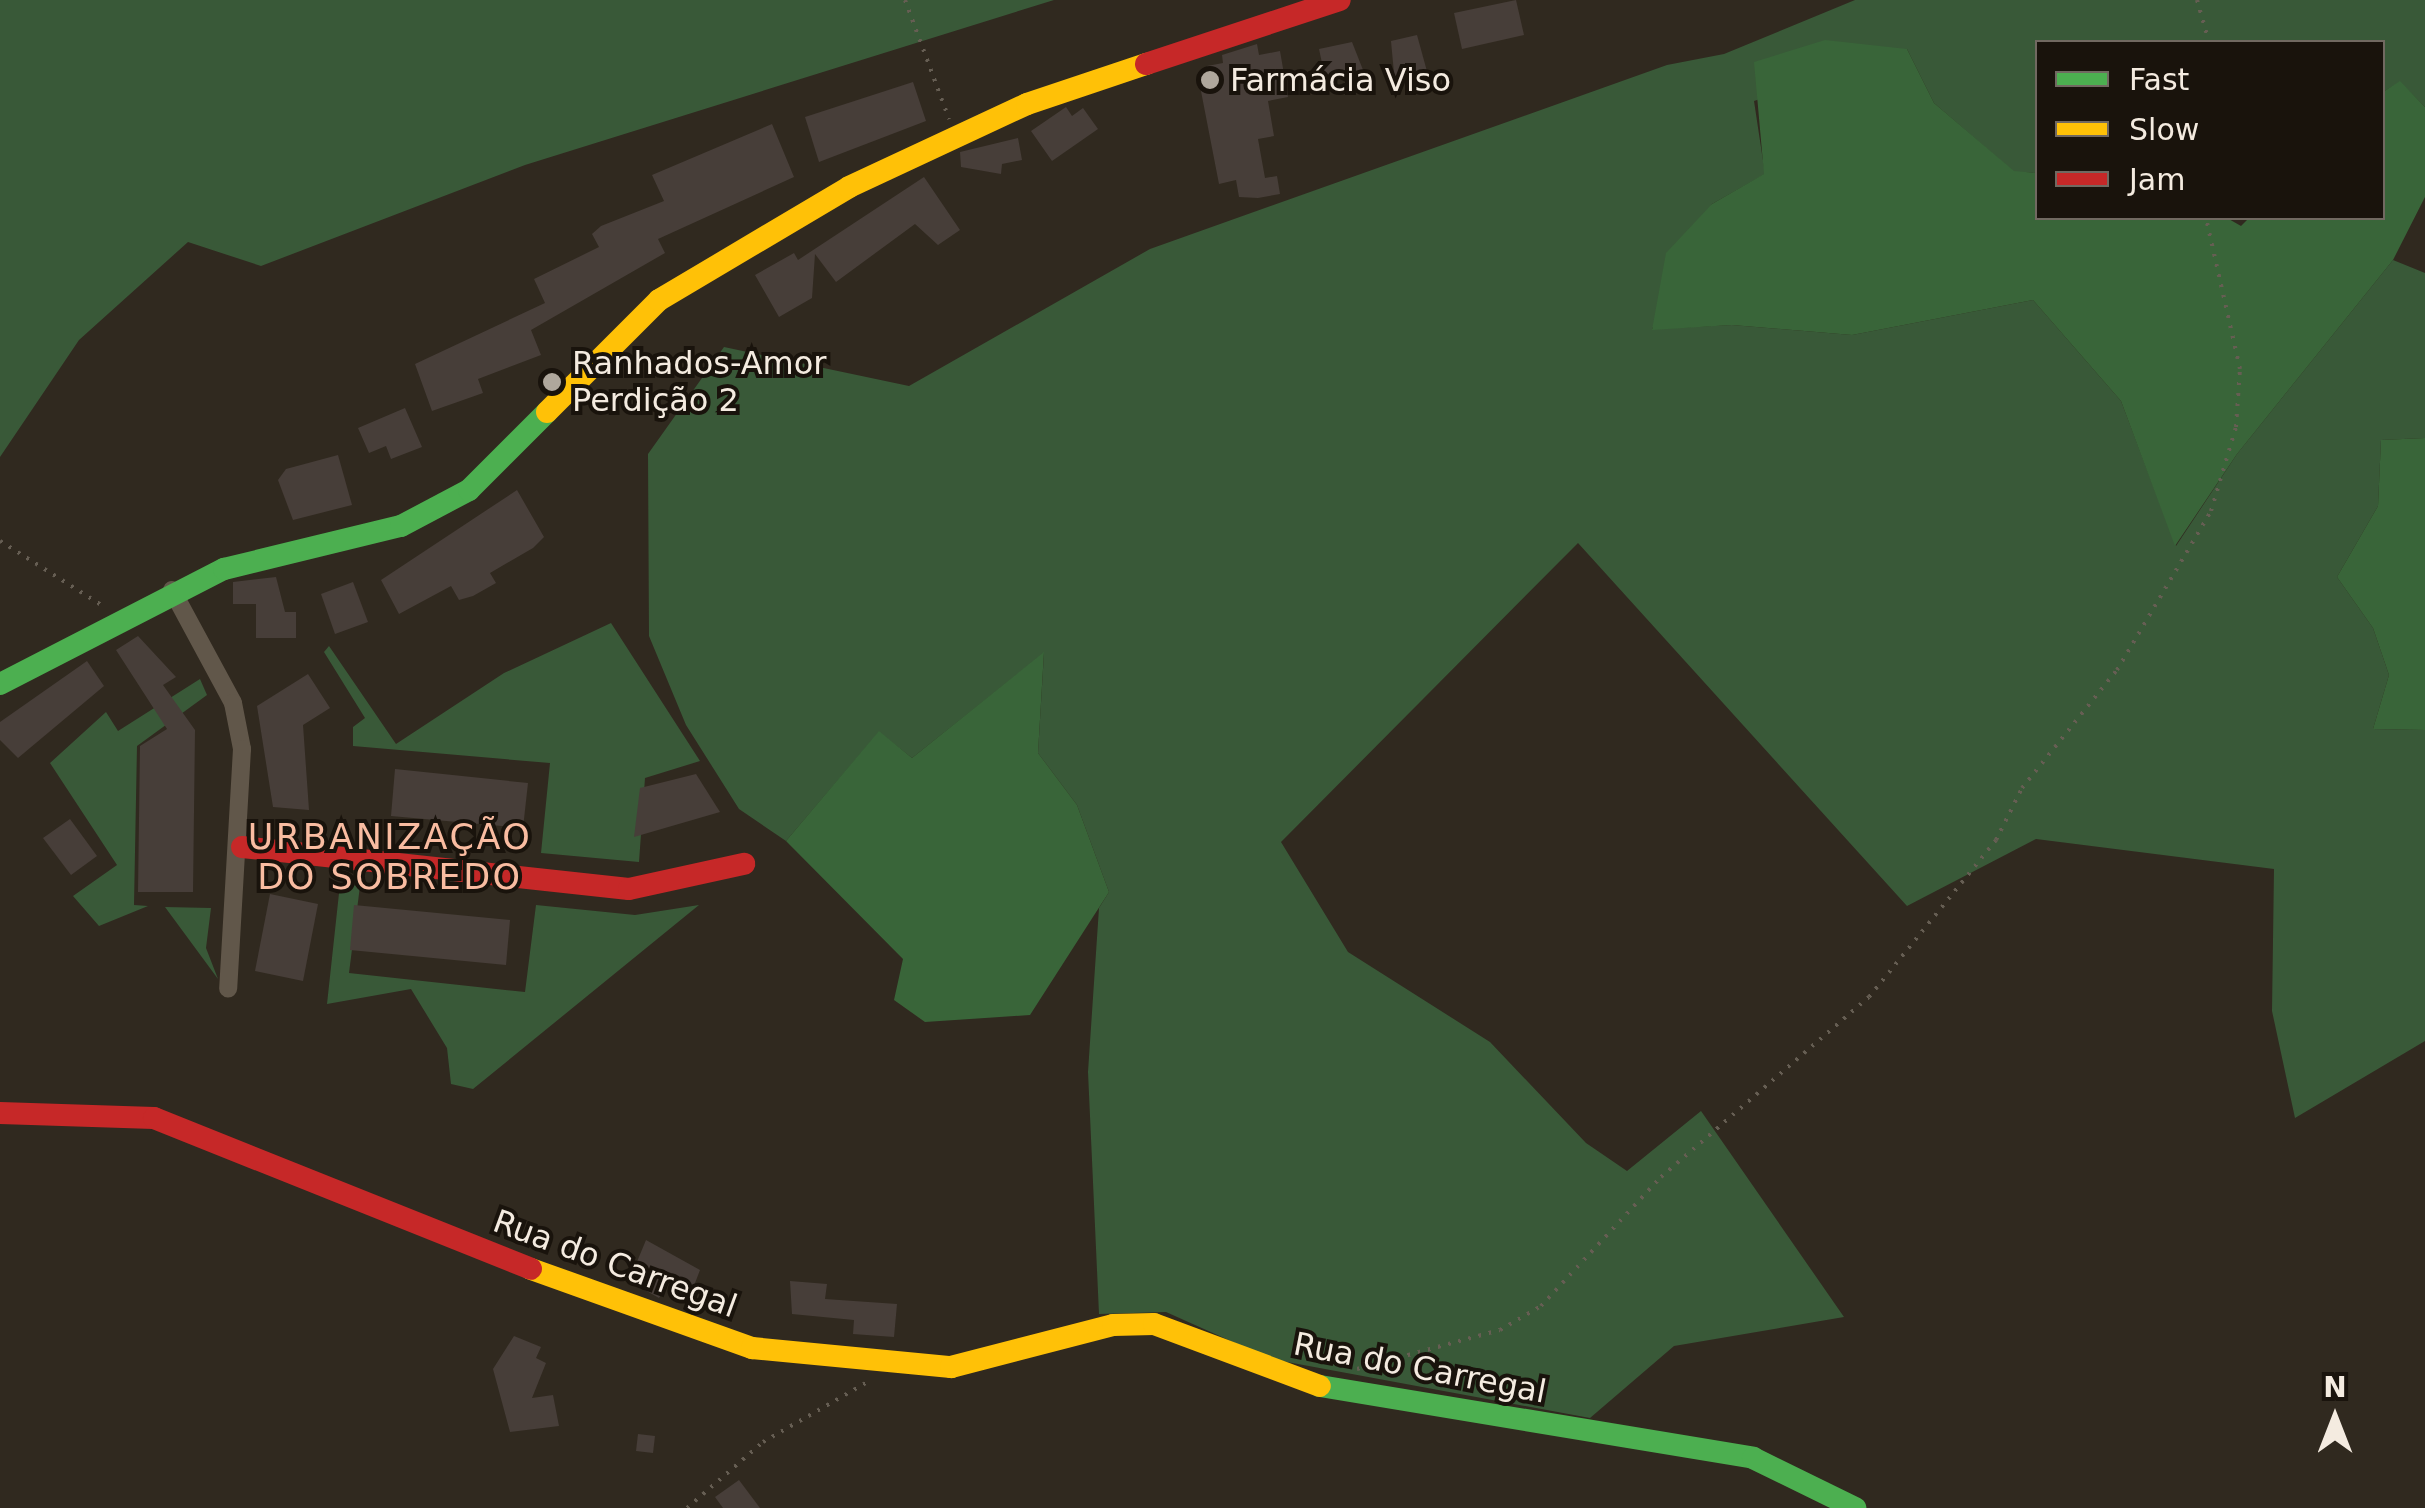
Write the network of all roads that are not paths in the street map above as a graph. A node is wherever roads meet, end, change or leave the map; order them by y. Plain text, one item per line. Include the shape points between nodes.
1 (1340, 0) edge
2 (172, 590) junction
3 (0, 684) edge
4 (242, 846) junction
5 (744, 864) dead end
6 (228, 989) dead end
7 (0, 1113) edge
8 (1855, 1508) edge

1 - 2 street via 1027,104 849,187 659,300 469,490 401,526
2 - 3 street
2 - 4 street via 233,703
4 - 5 street via 630,889 688,884
4 - 6 street
7 - 8 street, Rua do Carregal via 154,1118 680,1326 752,1348 978,1365 1134,1323 1172,1328 1290,1382 1753,1458

